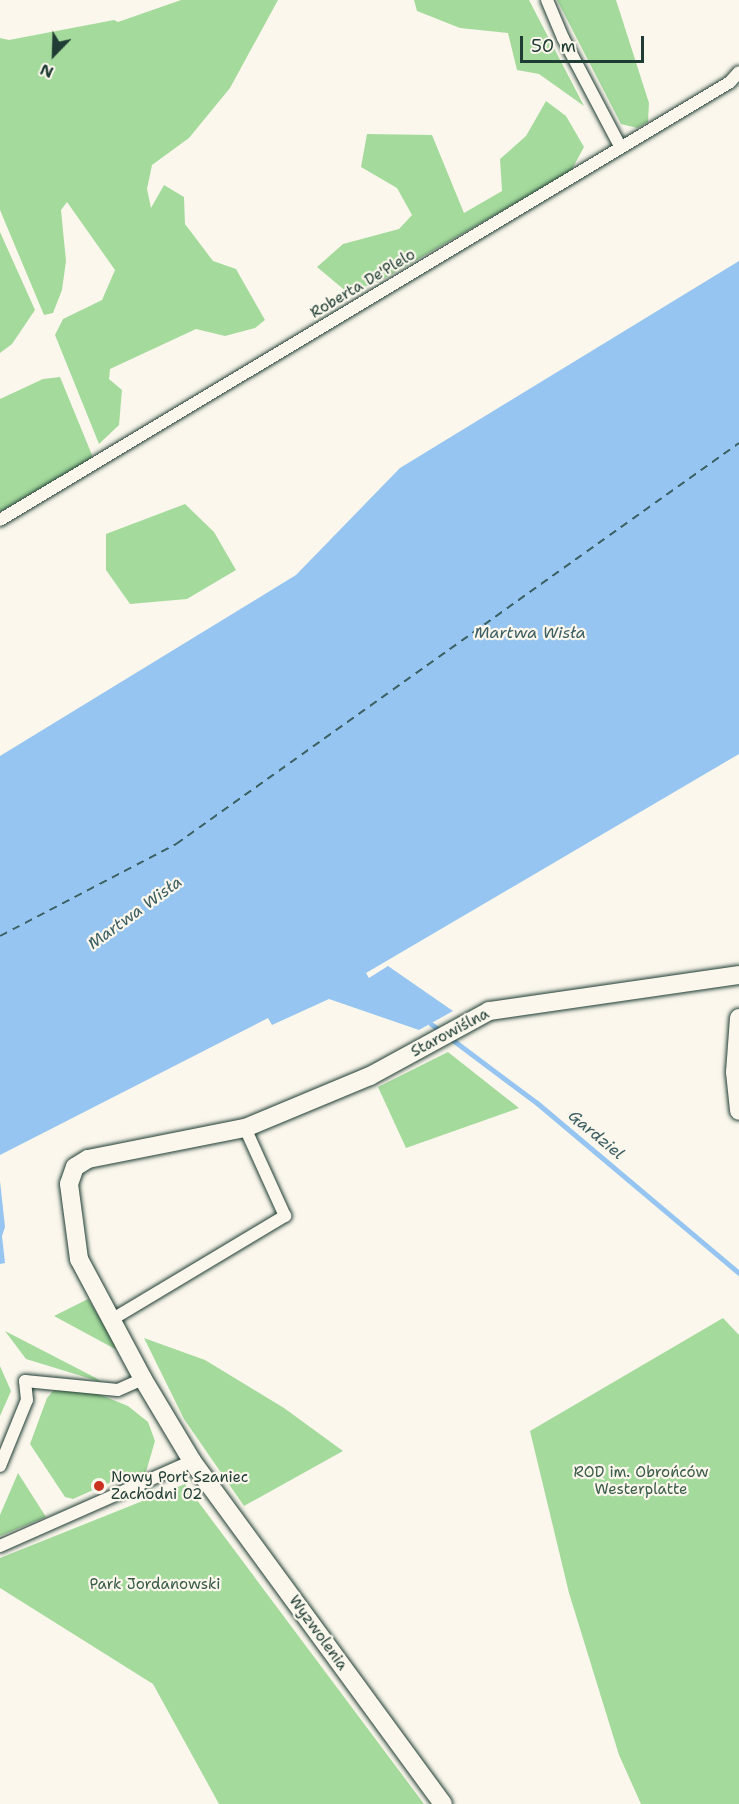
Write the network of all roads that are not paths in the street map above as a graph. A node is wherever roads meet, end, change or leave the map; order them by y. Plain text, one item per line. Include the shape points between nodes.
1 (547, 0) edge
2 (739, 72) edge
3 (620, 146) junction
4 (0, 520) edge
5 (739, 975) edge
6 (739, 1018) edge
7 (739, 1111) edge
8 (245, 1128) junction
9 (111, 1320) junction
10 (143, 1379) junction
11 (192, 1461) junction
12 (0, 1466) edge
13 (0, 1546) edge
14 (443, 1804) edge

1 - 3 street via 562,38
2 - 3 street, Roberta De'Plelo via 730,82
3 - 4 street, Roberta De'Plelo
5 - 8 street, Starowiślna via 506,1008 465,1021 370,1076
6 - 7 street via 735,1072
8 - 9 street via 285,1216
8 - 9 street, Starowiślna via 88,1159 75,1167 69,1184 79,1259
9 - 10 street, Starowiślna
10 - 11 street, Wyzwolenia
10 - 12 street via 118,1390 25,1381 27,1400
11 - 13 street
11 - 14 street, Wyzwolenia

